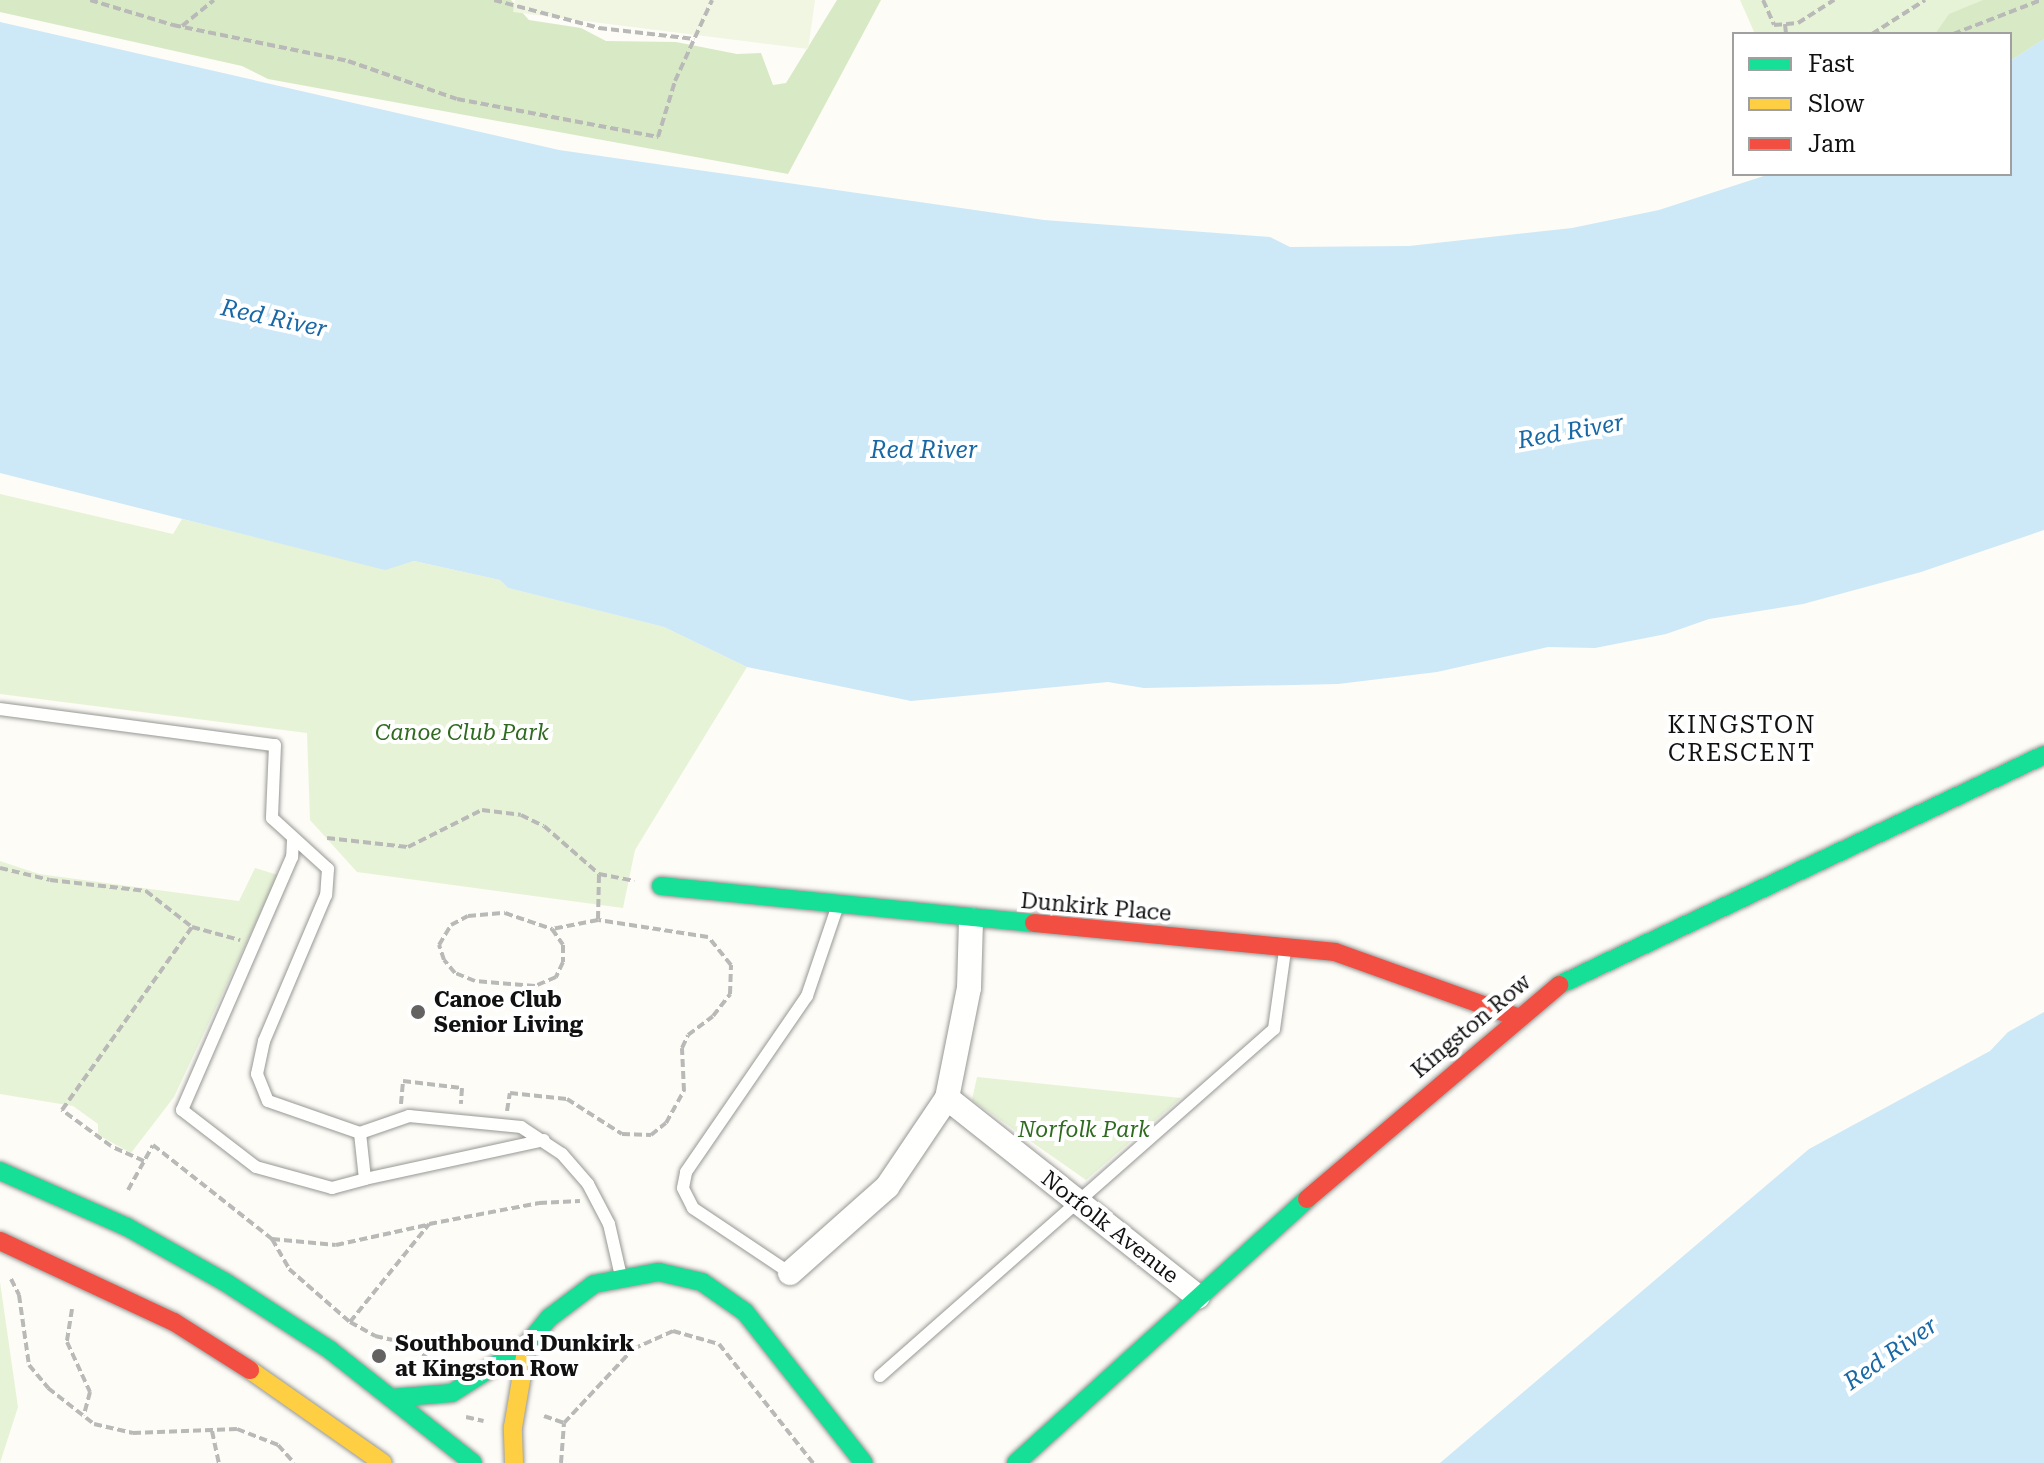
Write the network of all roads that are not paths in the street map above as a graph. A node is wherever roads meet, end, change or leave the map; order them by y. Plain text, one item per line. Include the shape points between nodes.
1 (0, 709) edge
2 (2044, 755) edge
3 (293, 840) junction
4 (661, 886) road end
5 (838, 905) junction
6 (971, 920) junction
7 (1286, 948) junction
8 (1517, 1017) junction
9 (947, 1098) junction
10 (360, 1133) junction
11 (544, 1140) junction
12 (0, 1171) edge
13 (365, 1179) junction
14 (1077, 1202) junction
15 (0, 1241) edge
16 (790, 1273) joint
17 (621, 1275) junction
18 (1198, 1297) junction
19 (527, 1345) junction
20 (880, 1376) dead end
21 (391, 1398) junction
22 (360, 1455) edge
23 (383, 1463) edge
24 (473, 1463) edge
25 (514, 1463) edge
26 (864, 1463) edge
27 (1016, 1463) edge

1 - 3 lane via 275,745 272,818
2 - 8 street, Kingston Row via 1553,988
3 - 10 lane via 309,847 328,869 326,895 264,1041 257,1074 268,1101
3 - 13 lane via 292,857 182,1110 256,1167 332,1188
4 - 5 street, Dunkirk Place
5 - 6 street, Dunkirk Place
5 - 16 lane via 807,996 686,1172 683,1188 693,1208
6 - 7 street, Dunkirk Place
6 - 9 street via 969,988
7 - 8 street, Dunkirk Place via 1335,952
7 - 14 lane via 1274,1029
8 - 18 street, Kingston Row
9 - 14 street, Norfolk Avenue
9 - 16 street via 887,1187
10 - 11 lane via 409,1116 521,1127
10 - 13 lane
11 - 13 lane
11 - 17 lane via 574,1167 600,1204
12 - 21 street via 176,1253 330,1350
14 - 18 street, Norfolk Avenue
14 - 20 lane
15 - 22 street via 174,1322
17 - 19 street via 571,1299
17 - 26 street via 682,1275 733,1301
18 - 27 street, Kingston Row
19 - 21 street via 452,1393
19 - 25 street
21 - 24 street
22 - 23 street

